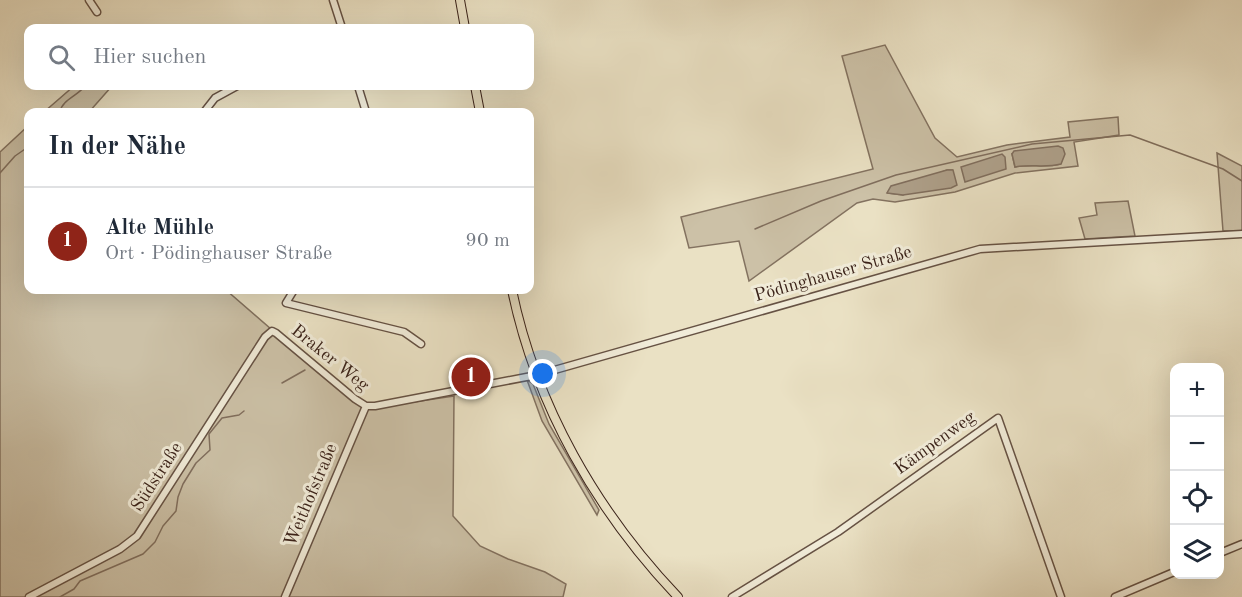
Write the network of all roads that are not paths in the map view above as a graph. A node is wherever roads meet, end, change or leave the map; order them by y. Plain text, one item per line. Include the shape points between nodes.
1 (89, 0) edge
2 (333, 0) edge
3 (460, 0) edge
4 (97, 12) dead end
5 (341, 24) edge
6 (464, 24) edge
7 (230, 90) edge
8 (359, 90) edge
9 (476, 90) edge
10 (207, 108) edge
11 (365, 108) edge
12 (479, 108) edge
13 (1242, 234) edge
14 (292, 294) edge
15 (513, 294) edge
16 (272, 331) joint
17 (421, 344) dead end
18 (537, 375) junction
19 (441, 394) joint
20 (366, 406) junction
21 (1242, 544) edge
22 (1224, 551) edge
23 (1170, 574) edge
24 (29, 597) edge
25 (285, 597) edge
26 (678, 597) edge
27 (732, 597) edge
28 (1061, 597) edge
29 (1116, 597) edge

1 - 4 street
2 - 5 street
3 - 6 main road
7 - 10 street
8 - 11 street
9 - 12 main road
13 - 18 street, Pödinghauser Straße via 980,249
14 - 17 street via 286,303 404,332
15 - 18 main road
16 - 20 street, Braker Weg
16 - 24 street, Südstraße via 137,536
18 - 19 street, Pödinghauser Straße
18 - 26 main road via 556,421 592,487 625,536
19 - 20 street, Braker Weg
20 - 25 street, Weithofstraße
21 - 22 street
23 - 29 street
27 - 28 street, Kämpenweg via 838,532 998,418

